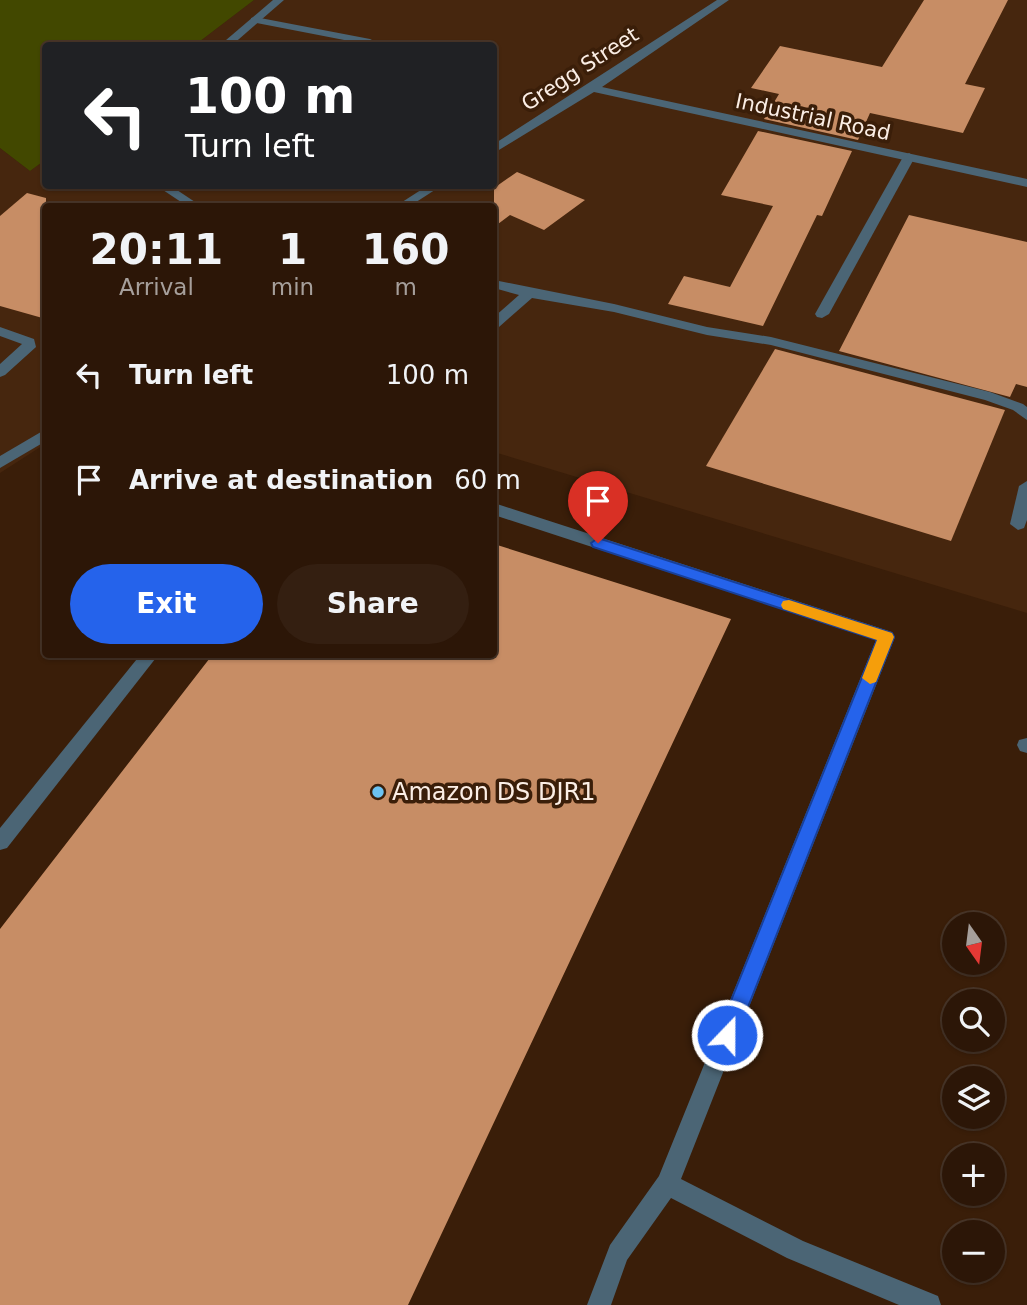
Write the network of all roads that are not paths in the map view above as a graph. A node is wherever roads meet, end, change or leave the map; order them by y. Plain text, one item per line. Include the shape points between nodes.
1 (279, 0) edge
2 (724, 0) edge
3 (255, 20) junction
4 (229, 42) edge
5 (370, 42) dead end
6 (592, 88) junction
7 (497, 147) edge
8 (909, 158) junction
9 (1027, 183) edge
10 (168, 189) edge
11 (430, 189) edge
12 (190, 203) edge
13 (407, 203) edge
14 (497, 285) edge
15 (529, 293) junction
16 (822, 314) dead end
17 (497, 321) edge
18 (0, 331) edge
19 (0, 372) edge
20 (1027, 415) edge
21 (42, 440) edge
22 (0, 463) edge
23 (1027, 486) edge
24 (497, 510) edge
25 (1018, 524) dead end
26 (148, 658) edge
27 (0, 842) edge
28 (667, 1184) junction
29 (599, 1305) edge
30 (929, 1305) edge

1 - 3 street
2 - 6 street, Gregg Street
3 - 4 street
3 - 5 street
6 - 7 street, Gregg Street
6 - 8 street, Industrial Road
8 - 9 street, Industrial Road
8 - 16 street
10 - 12 street
11 - 13 street
14 - 15 street
15 - 17 street
15 - 20 street via 771,341 990,397
18 - 19 street via 29,342 29,347
21 - 22 street
23 - 25 street
24 - 28 street via 886,637
26 - 27 street
28 - 29 street via 618,1253
28 - 30 street via 795,1250

